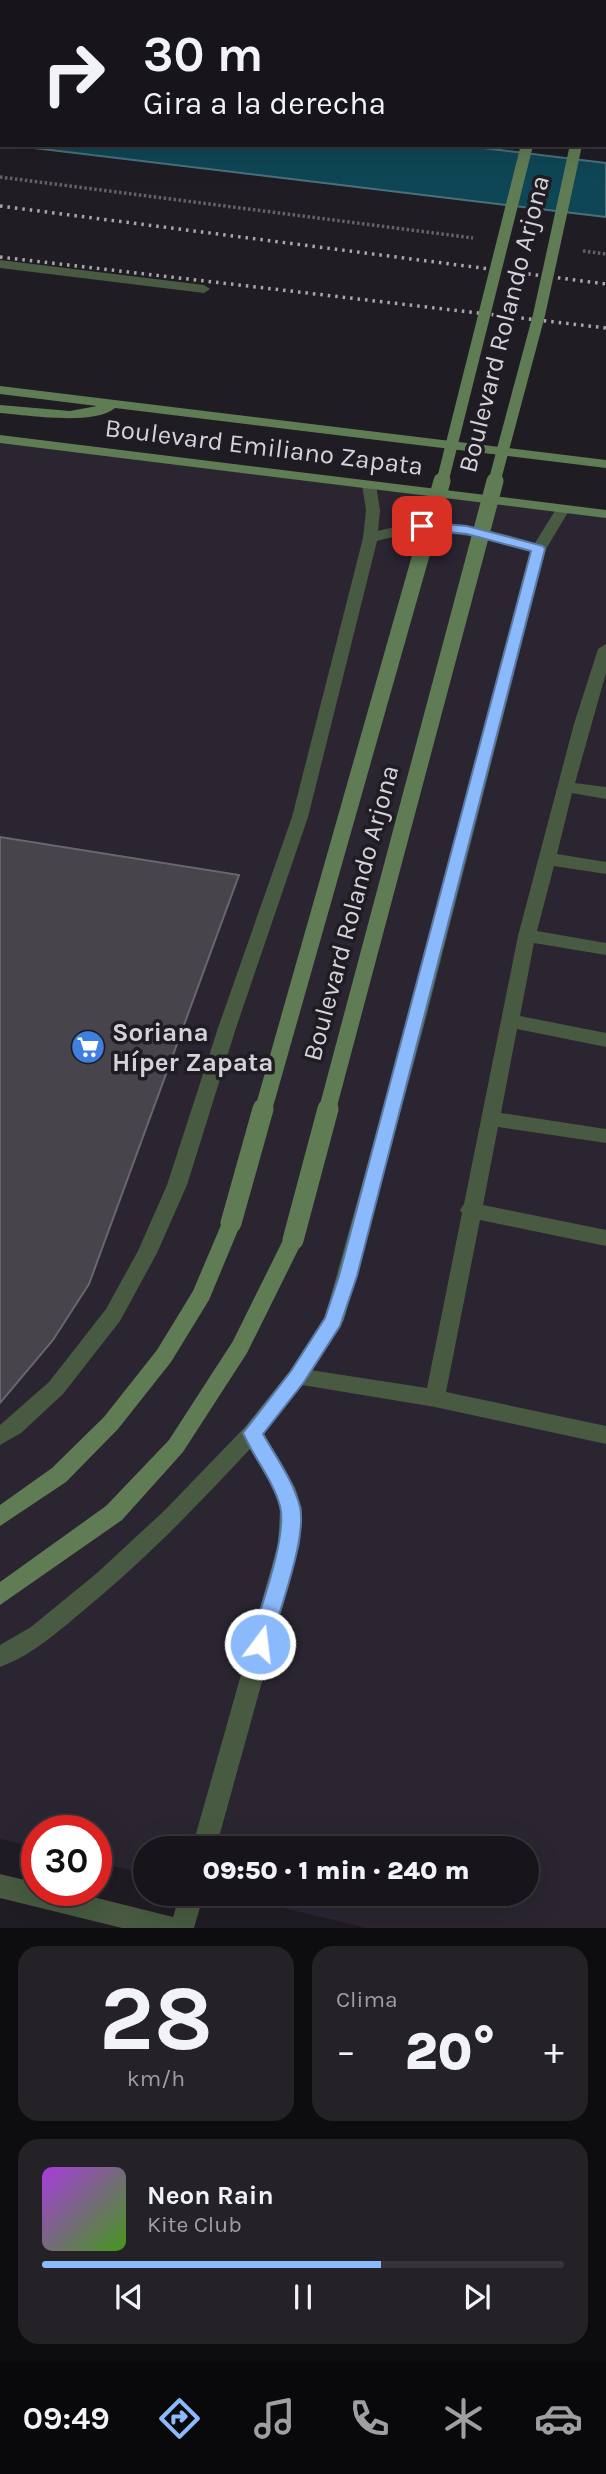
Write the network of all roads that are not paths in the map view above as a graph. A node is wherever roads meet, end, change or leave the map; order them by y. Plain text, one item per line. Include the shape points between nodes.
1 (526, 147) edge
2 (576, 147) edge
3 (0, 264) edge
4 (204, 289) dead end
5 (0, 390) edge
6 (121, 404) junction
7 (0, 409) edge
8 (0, 439) edge
9 (606, 464) edge
10 (369, 485) junction
11 (563, 509) junction
12 (606, 514) edge
13 (370, 538) junction
14 (539, 549) junction
15 (606, 652) edge
16 (567, 787) junction
17 (606, 793) edge
18 (549, 859) junction
19 (606, 868) edge
20 (527, 936) junction
21 (606, 949) edge
22 (512, 1021) junction
23 (606, 1040) edge
24 (489, 1118) junction
25 (606, 1136) edge
26 (470, 1210) junction
27 (606, 1238) edge
28 (297, 1377) junction
29 (435, 1398) junction
30 (252, 1433) junction
31 (606, 1435) edge
32 (0, 1436) edge
33 (0, 1517) edge
34 (0, 1595) edge
35 (0, 1657) edge
36 (207, 1836) edge
37 (0, 1886) edge
38 (188, 1906) edge
39 (171, 1928) edge
40 (182, 1928) edge

1 - 33 main road, Boulevard Rolando Arjona, bridge via 444,475 231,1223 202,1294 164,1356 111,1423 68,1466
2 - 34 main road, Boulevard Rolando Arjona, bridge via 539,315 293,1240 240,1347 176,1446 114,1513
3 - 4 street
5 - 6 main road, Boulevard Emiliano Zapata
6 - 7 main road via 70,415
6 - 9 main road, Boulevard Emiliano Zapata
8 - 10 main road, Boulevard Emiliano Zapata
10 - 11 main road, Boulevard Emiliano Zapata
10 - 13 street via 373,510
11 - 12 main road, Boulevard Emiliano Zapata
11 - 14 street
13 - 14 street via 422,526 467,530
13 - 32 street via 300,817 177,1185 113,1315 56,1388
14 - 28 street via 348,1276 334,1320
15 - 16 street
16 - 17 street
16 - 18 street
18 - 19 street
18 - 20 street
20 - 21 street
20 - 22 street
22 - 23 street
22 - 24 street
24 - 25 street
24 - 26 street
26 - 27 street
26 - 29 street
28 - 29 street
28 - 30 street
29 - 31 street
30 - 35 street via 173,1517 105,1580 39,1634
30 - 36 street via 291,1510 289,1544
37 - 39 street
38 - 40 street

